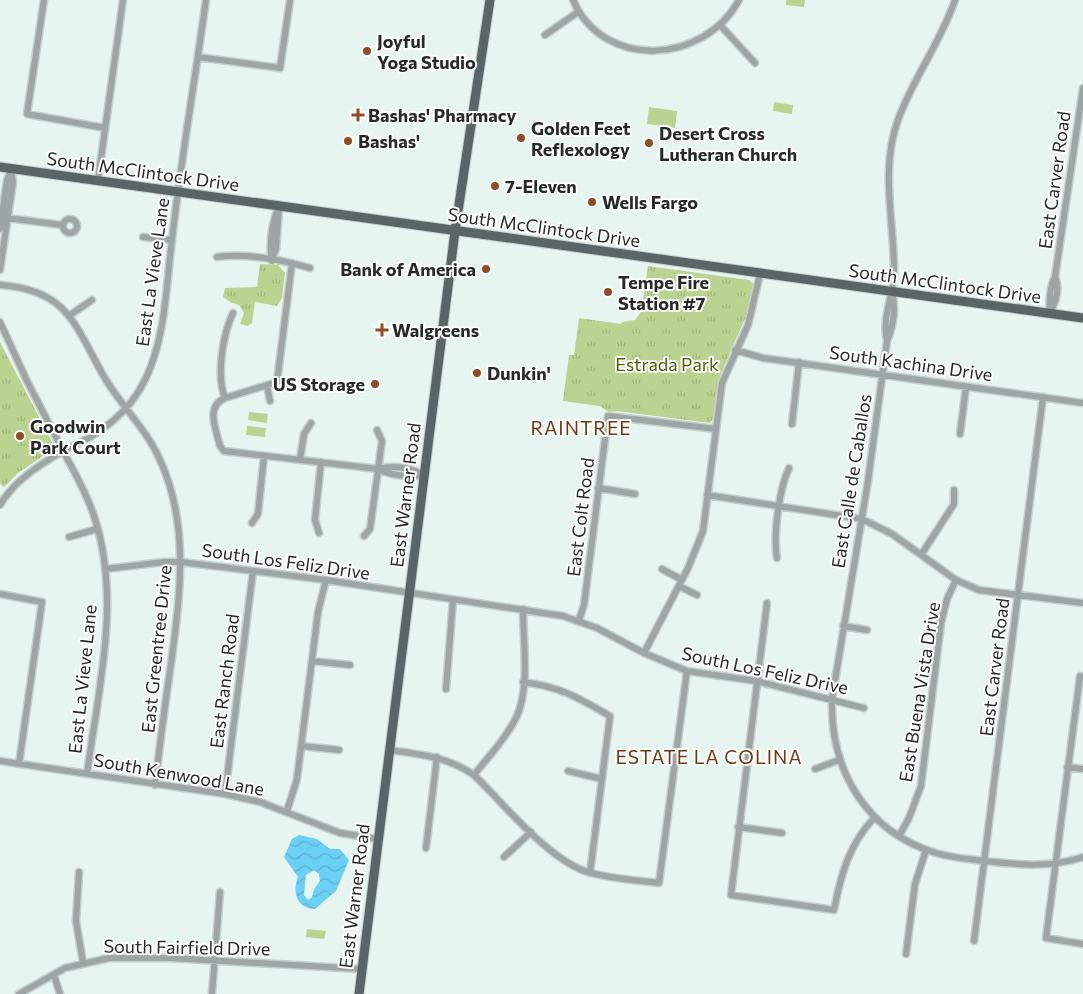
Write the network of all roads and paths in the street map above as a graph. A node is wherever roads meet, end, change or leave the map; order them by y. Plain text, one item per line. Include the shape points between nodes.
1 (44, 0) edge
2 (123, 0) edge
3 (206, 0) edge
4 (290, 0) edge
5 (490, 0) edge
6 (573, 0) edge
7 (739, 0) edge
8 (955, 0) edge
9 (578, 12) junction
10 (721, 26) junction
11 (545, 35) dead end
12 (198, 57) junction
13 (754, 63) dead end
14 (1083, 88) edge
15 (105, 128) junction
16 (0, 167) edge
17 (11, 169) junction
18 (98, 180) junction
19 (178, 192) junction
20 (279, 206) junction
21 (3, 217) edge
22 (62, 225) dead end
23 (0, 229) edge
24 (455, 231) junction
25 (143, 237) dead end
26 (172, 240) junction
27 (217, 257) dead end
28 (272, 260) junction
29 (292, 263) junction
30 (310, 268) dead end
31 (0, 270) edge
32 (760, 274) junction
33 (0, 285) edge
34 (892, 292) junction
35 (92, 300) dead end
36 (233, 313) dead end
37 (1050, 314) junction
38 (70, 315) junction
39 (1083, 318) edge
40 (0, 322) edge
41 (735, 350) junction
42 (799, 362) junction
43 (882, 374) junction
44 (267, 385) junction
45 (966, 386) junction
46 (1044, 397) junction
47 (225, 398) junction
48 (270, 400) dead end
49 (1083, 403) edge
50 (126, 409) junction
51 (310, 423) dead end
52 (792, 424) dead end
53 (716, 429) junction
54 (377, 430) dead end
55 (960, 434) dead end
56 (63, 451) junction
57 (264, 456) junction
58 (300, 460) junction
59 (321, 462) junction
60 (789, 468) dead end
61 (378, 469) junction
62 (424, 474) junction
63 (598, 488) junction
64 (954, 490) dead end
65 (3, 493) edge
66 (635, 494) dead end
67 (707, 495) junction
68 (0, 505) edge
69 (780, 506) junction
70 (862, 519) junction
71 (252, 523) dead end
72 (97, 529) junction
73 (319, 532) dead end
74 (364, 536) dead end
75 (69, 537) dead end
76 (921, 555) junction
77 (777, 558) dead end
78 (181, 562) junction
79 (106, 569) junction
80 (662, 569) dead end
81 (253, 571) junction
82 (326, 580) junction
83 (956, 580) junction
84 (680, 583) junction
85 (409, 593) junction
86 (0, 594) edge
87 (697, 595) dead end
88 (1018, 596) junction
89 (453, 600) junction
90 (767, 603) dead end
91 (1083, 603) edge
92 (523, 609) junction
93 (579, 620) junction
94 (843, 626) junction
95 (867, 630) dead end
96 (644, 653) junction
97 (312, 661) junction
98 (350, 665) dead end
99 (687, 671) junction
100 (1083, 677) edge
101 (756, 681) junction
102 (523, 682) junction
103 (446, 689) dead end
104 (832, 699) junction
105 (864, 708) dead end
106 (302, 746) junction
107 (339, 750) dead end
108 (389, 750) junction
109 (438, 757) junction
110 (839, 760) junction
111 (0, 761) edge
112 (19, 764) junction
113 (1067, 767) junction
114 (815, 769) dead end
115 (1083, 769) edge
116 (568, 771) dead end
117 (87, 774) junction
118 (474, 775) junction
119 (602, 779) junction
120 (155, 785) junction
121 (225, 794) junction
122 (287, 811) junction
123 (875, 817) junction
124 (738, 827) junction
125 (531, 832) junction
126 (782, 834) dead end
127 (899, 836) junction
128 (378, 839) junction
129 (426, 848) dead end
130 (926, 850) junction
131 (504, 857) dead end
132 (1083, 857) edge
133 (985, 861) junction
134 (1055, 865) junction
135 (79, 872) dead end
136 (590, 873) junction
137 (220, 892) dead end
138 (974, 941) dead end
139 (1083, 944) edge
140 (906, 954) dead end
141 (214, 961) junction
142 (83, 962) junction
143 (362, 969) junction
144 (54, 975) junction
145 (19, 994) edge
146 (60, 994) edge
147 (212, 994) edge
148 (359, 994) edge

1 - 15 street via 27,114
2 - 15 street
3 - 12 street, East La Vieve Lane
4 - 12 street via 280,68
5 - 24 main road, East Warner Road
6 - 9 street
7 - 10 street
8 - 34 street via 898,120 890,153 888,192 894,272
9 - 10 street via 594,29 614,42 639,49 660,51 679,48 701,40
9 - 11 street
10 - 13 street
12 - 19 street, East La Vieve Lane
14 - 37 street, East Carver Road via 1055,277 1058,284
15 - 18 street
16 - 17 main road, South McClintock Drive
17 - 18 main road, South McClintock Drive
17 - 21 street
18 - 19 main road, South McClintock Drive
19 - 20 main road, South McClintock Drive
19 - 26 street, East La Vieve Lane
20 - 24 main road, South McClintock Drive
20 - 28 street via 276,249
21 - 22 street
21 - 23 street
21 - 31 street
24 - 32 main road, South McClintock Drive
24 - 62 main road, East Warner Road
25 - 26 street
26 - 50 street, East La Vieve Lane via 156,354 146,379
27 - 28 street
28 - 29 street
29 - 30 street
29 - 44 street via 277,382
32 - 34 main road, South McClintock Drive
32 - 41 street via 748,325
33 - 38 street via 19,286 41,293
34 - 37 main road, South McClintock Drive
34 - 43 street, East Calle de Caballos via 895,305 892,330 886,341
35 - 38 street
36 - 47 street via 226,327 220,385
37 - 39 main road, South McClintock Drive
38 - 50 street via 114,394
40 - 56 street
41 - 42 street, South Kachina Drive via 763,358
41 - 53 street via 722,383
42 - 43 street, South Kachina Drive
42 - 52 street
43 - 45 street, South Kachina Drive
43 - 70 street, East Calle de Caballos
44 - 47 street
44 - 48 street
45 - 46 street, South Kachina Drive
45 - 55 street
46 - 49 street, South Kachina Drive
46 - 88 street, East Carver Road
47 - 57 street via 215,404 212,412 220,446 224,451
50 - 56 street, East La Vieve Lane via 101,431
50 - 78 street, East Greentree Drive via 146,433 161,461 176,514
51 - 58 street via 304,434
53 - 63 street, East Colt Road via 608,416
53 - 67 street
54 - 61 street via 382,441
56 - 65 street
56 - 72 street, East La Vieve Lane
57 - 58 street
57 - 71 street via 258,514
58 - 59 street
59 - 61 street
59 - 73 street via 315,520
60 - 69 street
61 - 62 street via 387,474
61 - 74 street via 370,529
62 - 85 main road, East Warner Road
63 - 66 street
63 - 93 street, East Colt Road via 584,605
64 - 76 street via 954,504
65 - 68 street
67 - 69 street
67 - 84 street via 703,531
69 - 70 street
69 - 77 street via 775,546
70 - 76 street via 892,534
70 - 94 street, East Calle de Caballos
72 - 75 street
72 - 79 street, East La Vieve Lane
76 - 83 street
78 - 79 street, South Los Feliz Drive
78 - 81 street, South Los Feliz Drive
78 - 120 street, East Greentree Drive via 179,602
79 - 117 street, East La Vieve Lane via 106,636
80 - 84 street
81 - 82 street, South Los Feliz Drive
81 - 121 street, East Ranch Road
82 - 85 street, South Los Feliz Drive
82 - 97 street
83 - 88 street via 979,590
83 - 127 street, East Buena Vista Drive via 941,623 921,786
84 - 87 street
84 - 96 street
85 - 89 street, South Los Feliz Drive
85 - 108 main road, East Warner Road
86 - 112 street via 42,602
88 - 91 street
88 - 133 street, East Carver Road
89 - 92 street, South Los Feliz Drive
89 - 103 street
90 - 101 street
92 - 93 street, South Los Feliz Drive
92 - 102 street
93 - 96 street, South Los Feliz Drive
94 - 95 street
94 - 104 street, East Calle de Caballos
96 - 99 street, South Los Feliz Drive
97 - 98 street
97 - 106 street
99 - 101 street, South Los Feliz Drive
99 - 136 street via 660,883
100 - 113 street via 1080,676
101 - 104 street, South Los Feliz Drive
101 - 124 street
102 - 118 street via 517,716
102 - 119 street via 551,686 610,716
104 - 105 street, South Los Feliz Drive
104 - 110 street, East Calle de Caballos via 832,732
106 - 107 street
106 - 122 street via 294,793
108 - 109 street
108 - 128 main road, East Warner Road
109 - 118 street
109 - 129 street
110 - 114 street
110 - 123 street, East Calle de Caballos via 851,788
111 - 112 street, South Kenwood Lane
112 - 117 street, South Kenwood Lane
113 - 115 street
113 - 134 street
116 - 119 street
117 - 120 street, South Kenwood Lane
118 - 125 street
119 - 136 street
120 - 121 street, South Kenwood Lane
121 - 122 street, South Kenwood Lane
122 - 128 street, South Kenwood Lane via 340,833
123 - 124 street via 862,830 850,850 840,876 834,910 731,894
123 - 127 street, East Calle de Caballos
124 - 126 street
125 - 131 street
125 - 136 street via 566,862
127 - 130 street, East Calle de Caballos
128 - 143 main road, East Warner Road
130 - 133 street, East Calle de Caballos
130 - 140 street via 915,884
132 - 134 street
133 - 134 street via 1028,866
133 - 138 street, East Carver Road
134 - 139 street via 1046,938
135 - 142 street via 76,921
137 - 141 street
141 - 142 street, South Fairfield Drive via 138,957
141 - 143 street, South Fairfield Drive
141 - 147 street
142 - 144 street, South Fairfield Drive
143 - 148 main road, East Warner Road
144 - 145 street, South Fairfield Drive
144 - 146 street

